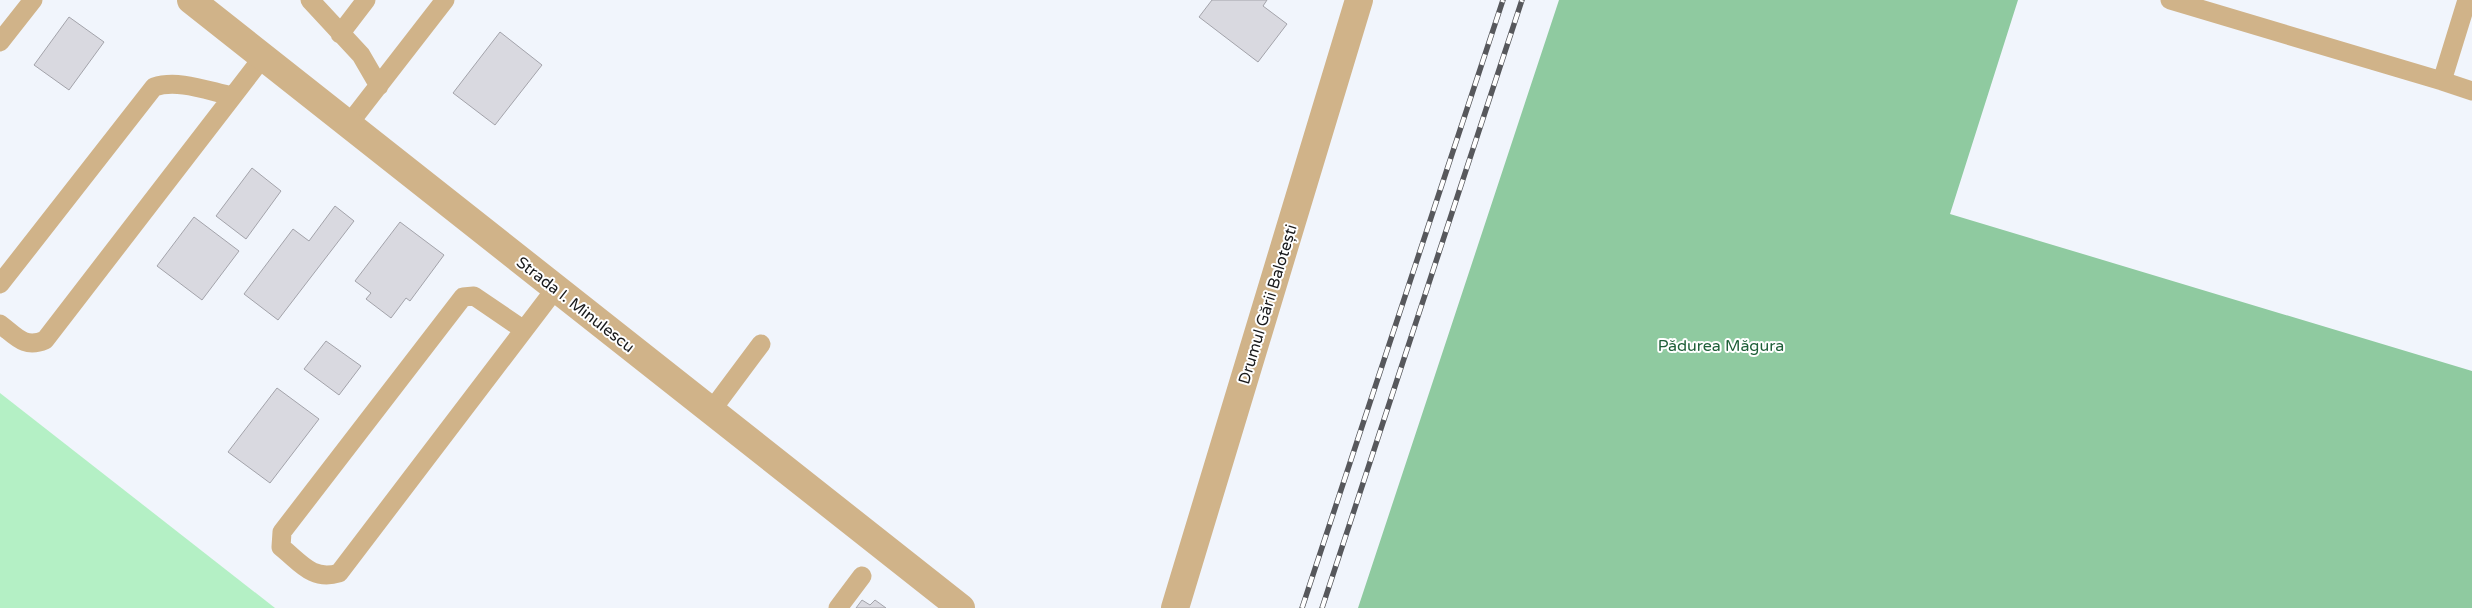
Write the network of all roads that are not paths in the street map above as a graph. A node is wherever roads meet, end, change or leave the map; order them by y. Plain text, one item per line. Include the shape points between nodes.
1 (33, 0) edge
2 (191, 0) edge
3 (310, 0) edge
4 (366, 0) edge
5 (445, 0) edge
6 (1359, 0) edge
7 (2170, 0) edge
8 (2467, 0) edge
9 (340, 34) junction
10 (0, 42) edge
11 (263, 57) junction
12 (2442, 81) junction
13 (379, 86) junction
14 (2472, 91) edge
15 (232, 96) junction
16 (348, 124) junction
17 (0, 284) edge
18 (556, 288) junction
19 (0, 324) edge
20 (524, 330) junction
21 (761, 344) dead end
22 (712, 411) junction
23 (862, 576) dead end
24 (838, 608) edge
25 (961, 608) edge
26 (1175, 608) edge

1 - 10 lane
2 - 11 street, Strada I. Minulescu
3 - 9 lane
4 - 9 lane
5 - 13 lane
6 - 26 street, Drumul Gării Balotești
7 - 12 lane
8 - 12 lane
9 - 13 lane via 361,55
11 - 15 lane
11 - 16 street, Strada I. Minulescu
12 - 14 lane
13 - 16 lane
15 - 17 lane via 182,85 154,87
15 - 19 lane via 45,340 26,344
16 - 18 street, Strada I. Minulescu
18 - 20 lane
18 - 22 street, Strada I. Minulescu
20 - 20 lane via 339,573 328,576 315,574 281,547 282,532 462,297 474,296
21 - 22 lane
22 - 25 street, Strada I. Minulescu
23 - 24 lane

